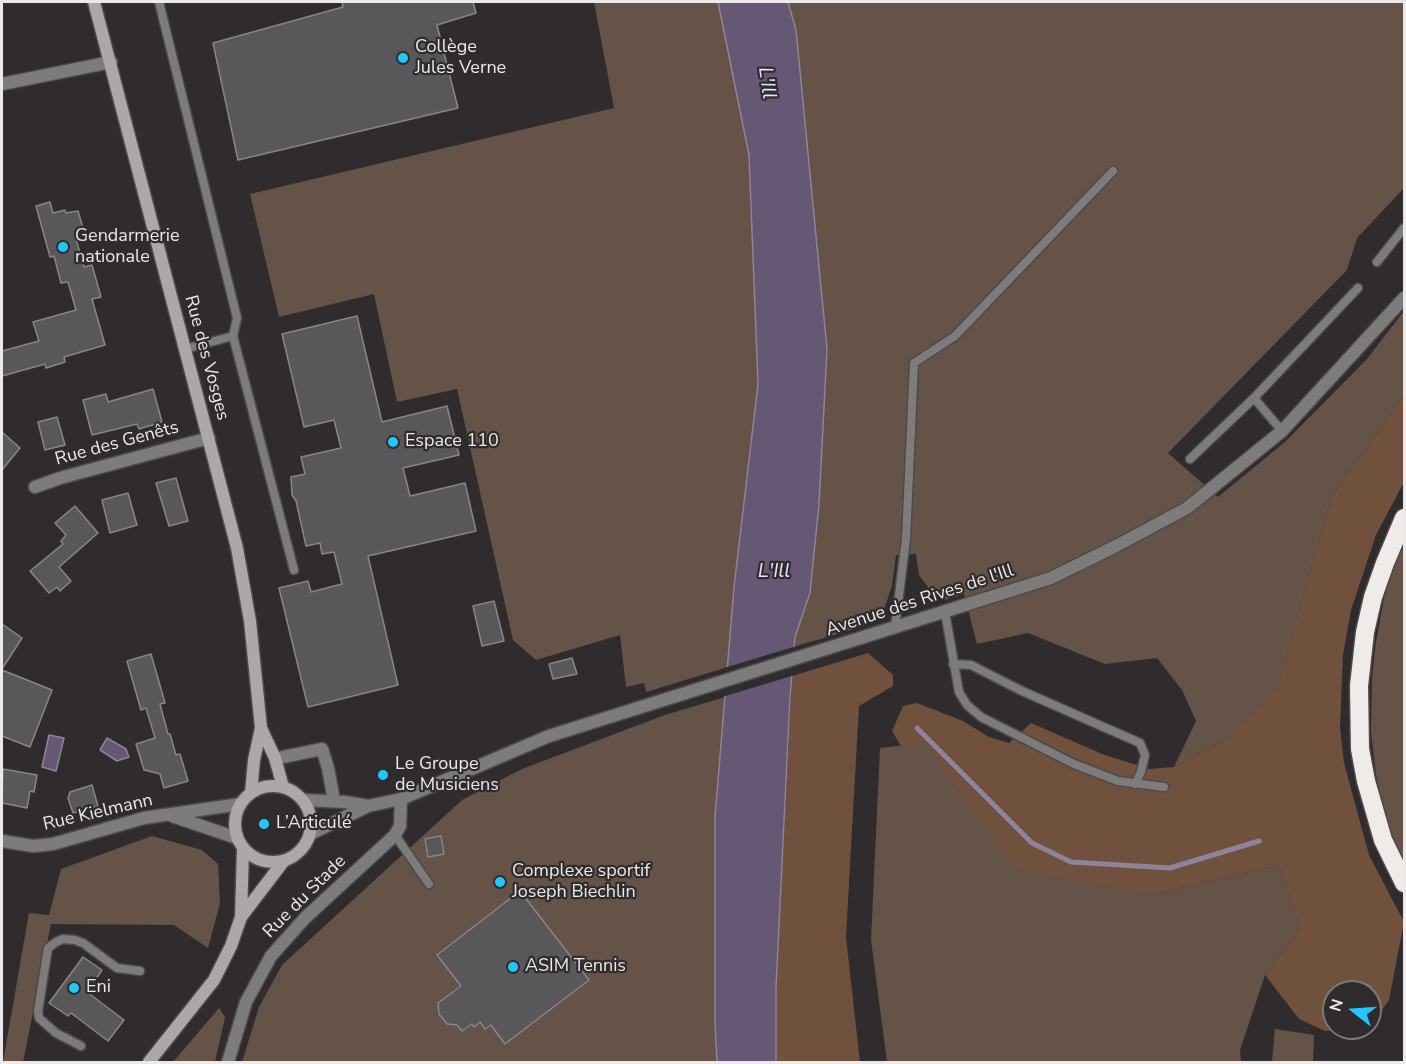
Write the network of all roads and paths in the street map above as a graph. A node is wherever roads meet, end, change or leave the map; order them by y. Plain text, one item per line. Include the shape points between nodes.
1 (94, 2) edge
2 (159, 2) edge
3 (111, 62) junction
4 (2, 84) edge
5 (1113, 171) dead end
6 (1404, 228) edge
7 (1377, 262) dead end
8 (1358, 288) dead end
9 (1404, 298) edge
10 (233, 336) junction
11 (185, 349) junction
12 (1254, 398) junction
13 (1282, 430) junction
14 (209, 438) junction
15 (1190, 459) dead end
16 (35, 487) dead end
17 (1404, 518) edge
18 (294, 570) dead end
19 (945, 612) junction
20 (895, 627) junction
21 (953, 664) junction
22 (261, 728) junction
23 (283, 757) dead end
24 (1135, 784) junction
25 (283, 787) junction
26 (1164, 787) dead end
27 (251, 793) junction
28 (333, 795) dead end
29 (401, 799) junction
30 (303, 800) junction
31 (240, 804) junction
32 (368, 806) junction
33 (168, 815) junction
34 (310, 834) junction
35 (395, 835) junction
36 (2, 841) edge
37 (240, 844) junction
38 (283, 862) junction
39 (429, 884) dead end
40 (1404, 884) edge
41 (241, 917) junction
42 (140, 971) dead end
43 (81, 1046) dead end
44 (149, 1062) edge
45 (228, 1062) edge

1 - 3 main road, Rue des Vosges
2 - 10 lane via 237,318
3 - 4 street
3 - 11 main road, Rue des Vosges
5 - 20 lane via 955,336 914,363 906,539
6 - 7 lane
8 - 12 lane
9 - 13 street, Avenue des Rives de l'Ill
10 - 11 lane
10 - 18 lane
11 - 14 main road, Rue des Vosges
12 - 13 lane
12 - 15 lane
13 - 19 street, Avenue des Rives de l'Ill via 1187,507 1116,546 1051,578
14 - 16 street, Rue des Genêts
14 - 22 main road, Rue des Vosges via 237,548 250,621
17 - 40 highway via 1373,597 1359,686 1360,749 1366,781 1383,840
19 - 20 street, Avenue des Rives de l'Ill
19 - 21 lane
20 - 29 street, Avenue des Rives de l'Ill via 549,736
21 - 24 lane via 959,692 981,717 1074,764
21 - 24 lane via 971,665 1140,743 1145,754
22 - 25 main road, Rue des Vosges
22 - 27 main road, Rue des Vosges
23 - 28 street via 322,749
24 - 26 lane
25 - 27 main road via 261,787
25 - 30 main road
27 - 31 main road
29 - 32 street, Avenue des Rives de l'Ill
29 - 35 street via 400,826
30 - 32 street, Avenue des Rives de l'Ill
30 - 34 main road via 310,816
31 - 33 street, Rue Kielmann
31 - 37 main road via 234,827
32 - 34 street, Avenue des Rives de l'Ill
33 - 36 street, Rue Kielmann via 52,844 33,846
33 - 37 street, Rue Kielmann
34 - 38 main road via 295,856
35 - 39 lane
35 - 45 street, Rue du Stade via 305,918 271,956 246,1002
37 - 38 main road via 261,861
37 - 41 main road
38 - 41 main road
41 - 44 main road via 214,980
42 - 43 lane via 117,968 75,940 63,939 48,948 39,1018 56,1033

